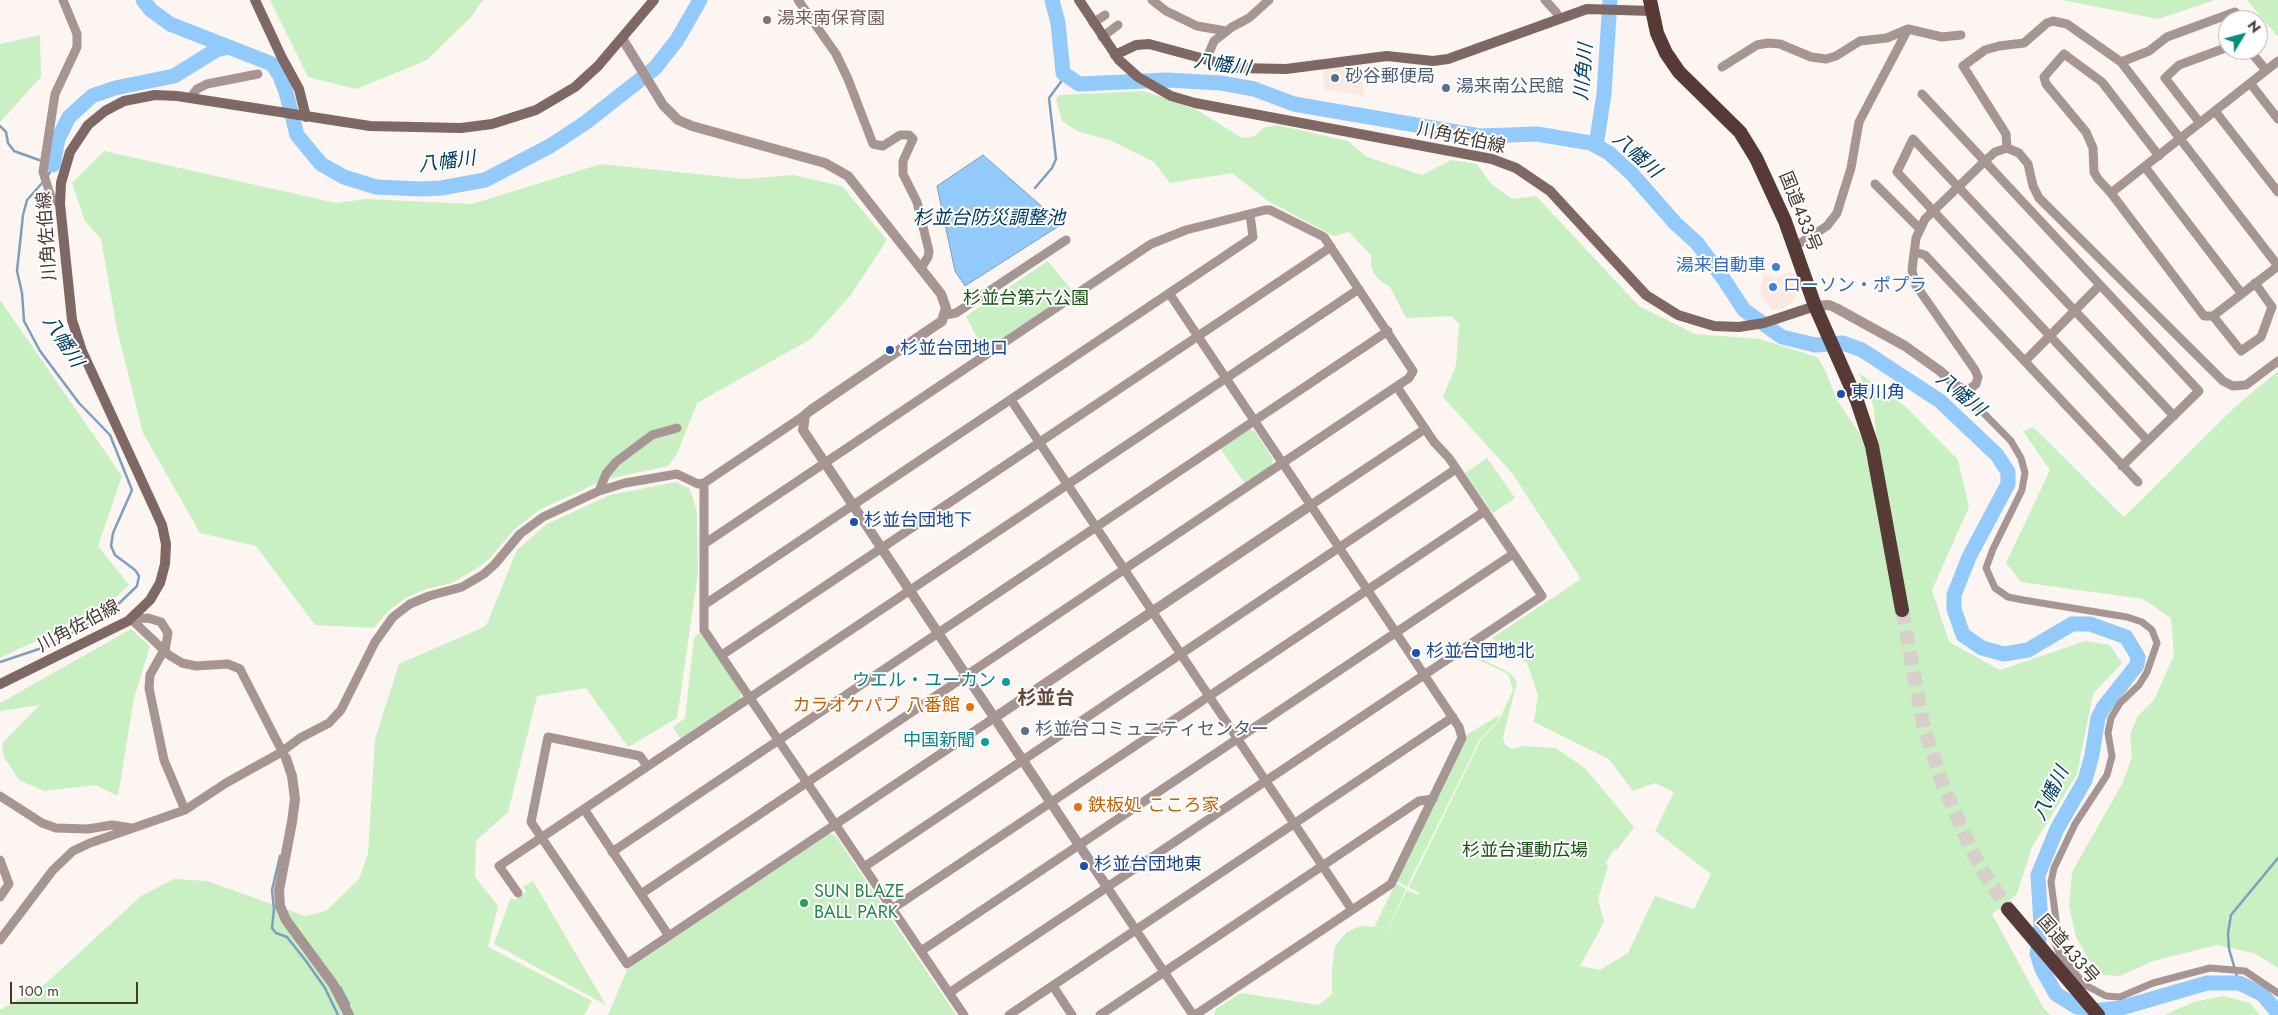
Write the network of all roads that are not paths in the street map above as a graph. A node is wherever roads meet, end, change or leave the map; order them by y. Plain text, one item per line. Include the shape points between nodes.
1 (63, 0) edge
2 (255, 0) edge
3 (654, 0) edge
4 (798, 0) edge
5 (1078, 0) edge
6 (1152, 0) edge
7 (1270, 0) edge
8 (1545, 0) edge
9 (1651, 6) edge
10 (1106, 15) dead end
11 (1559, 18) junction
12 (2218, 18) edge
13 (1093, 23) junction
14 (1118, 25) dead end
15 (1908, 29) junction
16 (1226, 32) junction
17 (1961, 35) dead end
18 (1102, 37) junction
19 (622, 38) junction
20 (2218, 51) edge
21 (1115, 56) junction
22 (1206, 60) junction
23 (2258, 60) edge
24 (2278, 61) edge
25 (2120, 62) junction
26 (1722, 67) dead end
27 (2266, 70) junction
28 (258, 74) dead end
29 (2250, 83) junction
30 (1922, 94) dead end
31 (190, 98) junction
32 (2215, 111) junction
33 (306, 117) junction
34 (2278, 119) edge
35 (2200, 123) junction
36 (2180, 139) junction
37 (2007, 148) junction
38 (2159, 156) junction
39 (1985, 161) junction
40 (2145, 167) junction
41 (1875, 184) dead end
42 (1959, 186) junction
43 (2278, 192) edge
44 (2111, 193) junction
45 (60, 204) junction
46 (1934, 211) junction
47 (1250, 214) junction
48 (1919, 228) junction
49 (1066, 240) dead end
50 (1331, 247) junction
51 (1794, 247) junction
52 (1914, 252) junction
53 (2278, 266) edge
54 (921, 268) junction
55 (2255, 283) junction
56 (2100, 285) junction
57 (1359, 289) junction
58 (1169, 293) junction
59 (2242, 294) junction
60 (1815, 306) junction
61 (2075, 310) junction
62 (945, 315) junction
63 (2213, 316) junction
64 (1388, 331) junction
65 (2050, 335) junction
66 (1198, 336) junction
67 (2024, 361) junction
68 (2278, 361) edge
69 (1226, 378) junction
70 (1957, 386) junction
71 (1396, 387) junction
72 (1010, 400) junction
73 (805, 415) junction
74 (2174, 416) junction
75 (1254, 420) junction
76 (677, 428) dead end
77 (1425, 429) junction
78 (2148, 441) junction
79 (1039, 442) junction
80 (1283, 463) junction
81 (824, 464) junction
82 (2122, 466) junction
83 (1456, 469) junction
84 (2138, 482) dead end
85 (704, 483) junction
86 (1068, 485) junction
87 (598, 491) junction
88 (1311, 505) junction
89 (852, 506) junction
90 (1485, 511) junction
91 (1096, 527) junction
92 (704, 544) junction
93 (1339, 548) junction
94 (880, 549) junction
95 (1513, 554) junction
96 (1124, 569) junction
97 (1368, 590) junction
98 (909, 591) junction
99 (704, 606) junction
100 (1902, 610) tunnel mouth
101 (1152, 612) junction
102 (131, 619) junction
103 (1396, 632) junction
104 (937, 633) junction
105 (165, 651) junction
106 (1181, 654) junction
107 (722, 655) junction
108 (1424, 675) junction
109 (966, 676) junction
110 (0, 684) edge
111 (1209, 696) junction
112 (750, 698) junction
113 (1452, 717) junction
114 (994, 718) junction
115 (1238, 738) junction
116 (778, 740) junction
117 (284, 754) junction
118 (1022, 760) junction
119 (647, 766) junction
120 (1266, 781) junction
121 (807, 782) junction
122 (0, 796) edge
123 (1433, 799) junction
124 (1051, 803) junction
125 (584, 809) junction
126 (185, 810) junction
127 (1294, 823) junction
128 (835, 824) junction
129 (133, 828) junction
130 (542, 837) junction
131 (1079, 845) junction
132 (612, 852) junction
133 (0, 860) edge
134 (1323, 865) junction
135 (864, 867) junction
136 (1107, 887) junction
137 (518, 892) dead end
138 (641, 894) junction
139 (0, 897) edge
140 (892, 909) junction
141 (2008, 909) tunnel mouth
142 (1352, 910) junction
143 (1136, 930) junction
144 (669, 936) junction
145 (0, 940) edge
146 (921, 951) junction
147 (1164, 972) junction
148 (1053, 986) junction
149 (2278, 993) edge
150 (949, 994) junction
151 (1015, 1013) edge
152 (349, 1015) edge
153 (964, 1015) edge
154 (1072, 1015) edge
155 (1100, 1015) edge
156 (1194, 1015) edge
157 (2098, 1015) edge

1 - 45 street via 77,34 77,47 55,94 43,172 52,197
2 - 33 main road via 299,89
3 - 19 main road, 川角佐伯線
4 - 54 street via 836,54 873,144 883,146 900,135 909,135 913,139 903,161 903,174 917,202 929,251
5 - 13 main road, 川角佐伯線
6 - 16 street via 1166,11 1197,26
7 - 16 street
8 - 11 street
9 - 11 main road via 1587,10
9 - 51 highway, 国道433号 via 1661,43 1672,63 1730,121 1749,145
10 - 13 street
11 - 22 main road via 1448,59 1433,61 1388,56 1286,69 1238,68
12 - 25 street via 2167,37 2149,51
13 - 18 main road, 川角佐伯線
14 - 18 street
15 - 17 street via 1942,37
15 - 26 street via 1887,38 1860,40 1836,56 1826,58 1811,57 1780,44 1757,45
15 - 51 street via 1859,122 1851,168 1837,213 1827,226
16 - 22 street via 1211,45
18 - 21 main road, 川角佐伯線
19 - 33 main road, 川角佐伯線 via 575,86 542,107 507,121 446,129 370,126
19 - 54 street via 667,110 685,124 825,163 841,171
20 - 35 street via 2179,65 2165,78
21 - 22 main road via 1136,45 1149,44
21 - 60 main road, 川角佐伯線 via 1148,84 1167,94 1205,105 1504,163 1550,190 1638,286 1678,316 1727,328 1779,319
23 - 27 street
24 - 27 street
25 - 36 street
25 - 37 street via 2081,32 2053,21 2024,43 1985,50 1962,66 2006,134
27 - 29 street
28 - 31 street via 208,84 197,89
29 - 32 street
29 - 34 street
30 - 39 street
31 - 33 main road, 川角佐伯線
31 - 45 main road, 川角佐伯線 via 166,94 134,98 96,118 81,133 66,162
32 - 35 street
32 - 43 street
35 - 36 street
36 - 38 street
36 - 53 street
37 - 39 street via 1995,152
37 - 68 street via 2019,152 2028,164 2039,198 2223,382 2233,386 2246,384
38 - 40 street
38 - 44 street via 2102,82 2064,54 2044,77 2046,84 2086,132 2093,148 2094,172
39 - 42 street
39 - 56 street
40 - 44 street
40 - 59 street
41 - 48 street
42 - 46 street
42 - 46 street via 1913,139 1897,172
42 - 61 street
44 - 63 street via 2204,316
45 - 102 main road, 川角佐伯線 via 76,336 164,534 166,559 160,583 150,600
46 - 48 street
46 - 65 street
47 - 50 street via 1270,210 1323,236
47 - 58 street via 1253,237
47 - 81 street via 1186,230 1151,244
48 - 52 street
49 - 62 street via 956,313
50 - 57 street
50 - 66 street
51 - 60 highway, 国道433号
52 - 67 street via 1924,255
52 - 70 street via 1912,270 1915,284 1978,377 1970,388 1964,390
53 - 55 street
54 - 62 street via 945,300
55 - 59 street
55 - 63 street via 2272,307 2261,337 2240,351
56 - 61 street
56 - 74 street via 2199,391
57 - 64 street
57 - 69 street
58 - 66 street
58 - 72 street
59 - 63 street
60 - 70 street via 1836,308 1896,341
60 - 100 highway, 国道433号 via 1857,402 1872,446
61 - 65 street
61 - 74 street
62 - 73 street via 936,326
64 - 71 street via 1413,371
64 - 75 street
65 - 67 street
65 - 78 street
66 - 69 street
66 - 79 street
67 - 82 street
69 - 75 street
69 - 86 street
70 - 149 street via 2011,441 2025,473 2022,490 1992,549 1986,568 1995,588 2008,597 2127,616 2152,630 2157,643 2143,679 2120,703 2111,718 2108,733 2112,756 2108,775 2075,824 2054,868 2051,882 2056,920 2055,943 2060,955 2085,985 2106,996 2120,997 2168,978 2210,968 2245,971
71 - 77 street
71 - 80 street
72 - 79 street
72 - 89 street
73 - 81 street via 802,430
73 - 85 street
74 - 78 street
75 - 80 street
75 - 91 street
76 - 87 street via 652,435 623,456 606,474
77 - 83 street
77 - 88 street
78 - 82 street
79 - 86 street
79 - 94 street
80 - 88 street
80 - 96 street
81 - 89 street
81 - 92 street
82 - 84 street
83 - 90 street
83 - 93 street
85 - 87 street via 669,474
85 - 92 street
86 - 91 street
86 - 98 street
87 - 117 street via 531,525 495,564 469,583 429,596 401,610 380,632 335,717
88 - 93 street
88 - 101 street
89 - 94 street
89 - 99 street
90 - 95 street
90 - 97 street
91 - 96 street
91 - 104 street
92 - 99 street
93 - 97 street
93 - 106 street
94 - 98 street
94 - 107 street
95 - 103 street
95 - 108 street via 1542,596
96 - 101 street
96 - 109 street
97 - 103 street
97 - 111 street
98 - 104 street
98 - 112 street
99 - 107 street via 704,630
101 - 106 street
101 - 114 street
102 - 105 street
102 - 105 street via 155,618 161,622 168,633
102 - 110 main road, 川角佐伯線
103 - 108 street
103 - 115 street
104 - 109 street
104 - 116 street
105 - 117 street via 188,665 228,664 240,669
105 - 126 street via 150,675 149,688 164,760
106 - 111 street
106 - 118 street
107 - 112 street
108 - 113 street
108 - 120 street
109 - 114 street
109 - 121 street
111 - 115 street
111 - 124 street
112 - 116 street
112 - 119 street
113 - 123 street via 1462,738
113 - 127 street
114 - 118 street
114 - 128 street
115 - 120 street
115 - 131 street
116 - 121 street
116 - 132 street
117 - 126 street via 221,786
117 - 152 street via 294,787 295,805 280,882 280,906 286,920 333,984
118 - 124 street
118 - 135 street
119 - 125 street
119 - 130 street via 640,756 548,738 531,822
120 - 127 street
120 - 136 street
121 - 128 street
121 - 138 street
122 - 129 street via 42,823 56,828 88,829 112,825
123 - 134 street via 1419,801
123 - 142 street via 1392,882
124 - 131 street
124 - 140 street
125 - 130 street
125 - 132 street
126 - 129 street
127 - 134 street
127 - 143 street
128 - 135 street
128 - 144 street
129 - 145 street via 82,846 66,856
130 - 137 street via 499,866
130 - 144 street via 627,964
131 - 136 street
131 - 146 street
132 - 138 street
133 - 139 street via 9,884
134 - 142 street
134 - 147 street
135 - 140 street
136 - 143 street
136 - 150 street
138 - 144 street
140 - 146 street
141 - 157 highway, 国道433号
142 - 156 street
143 - 147 street
143 - 148 street
146 - 150 street
147 - 155 street
147 - 156 street
148 - 151 street
148 - 154 street
150 - 153 street

